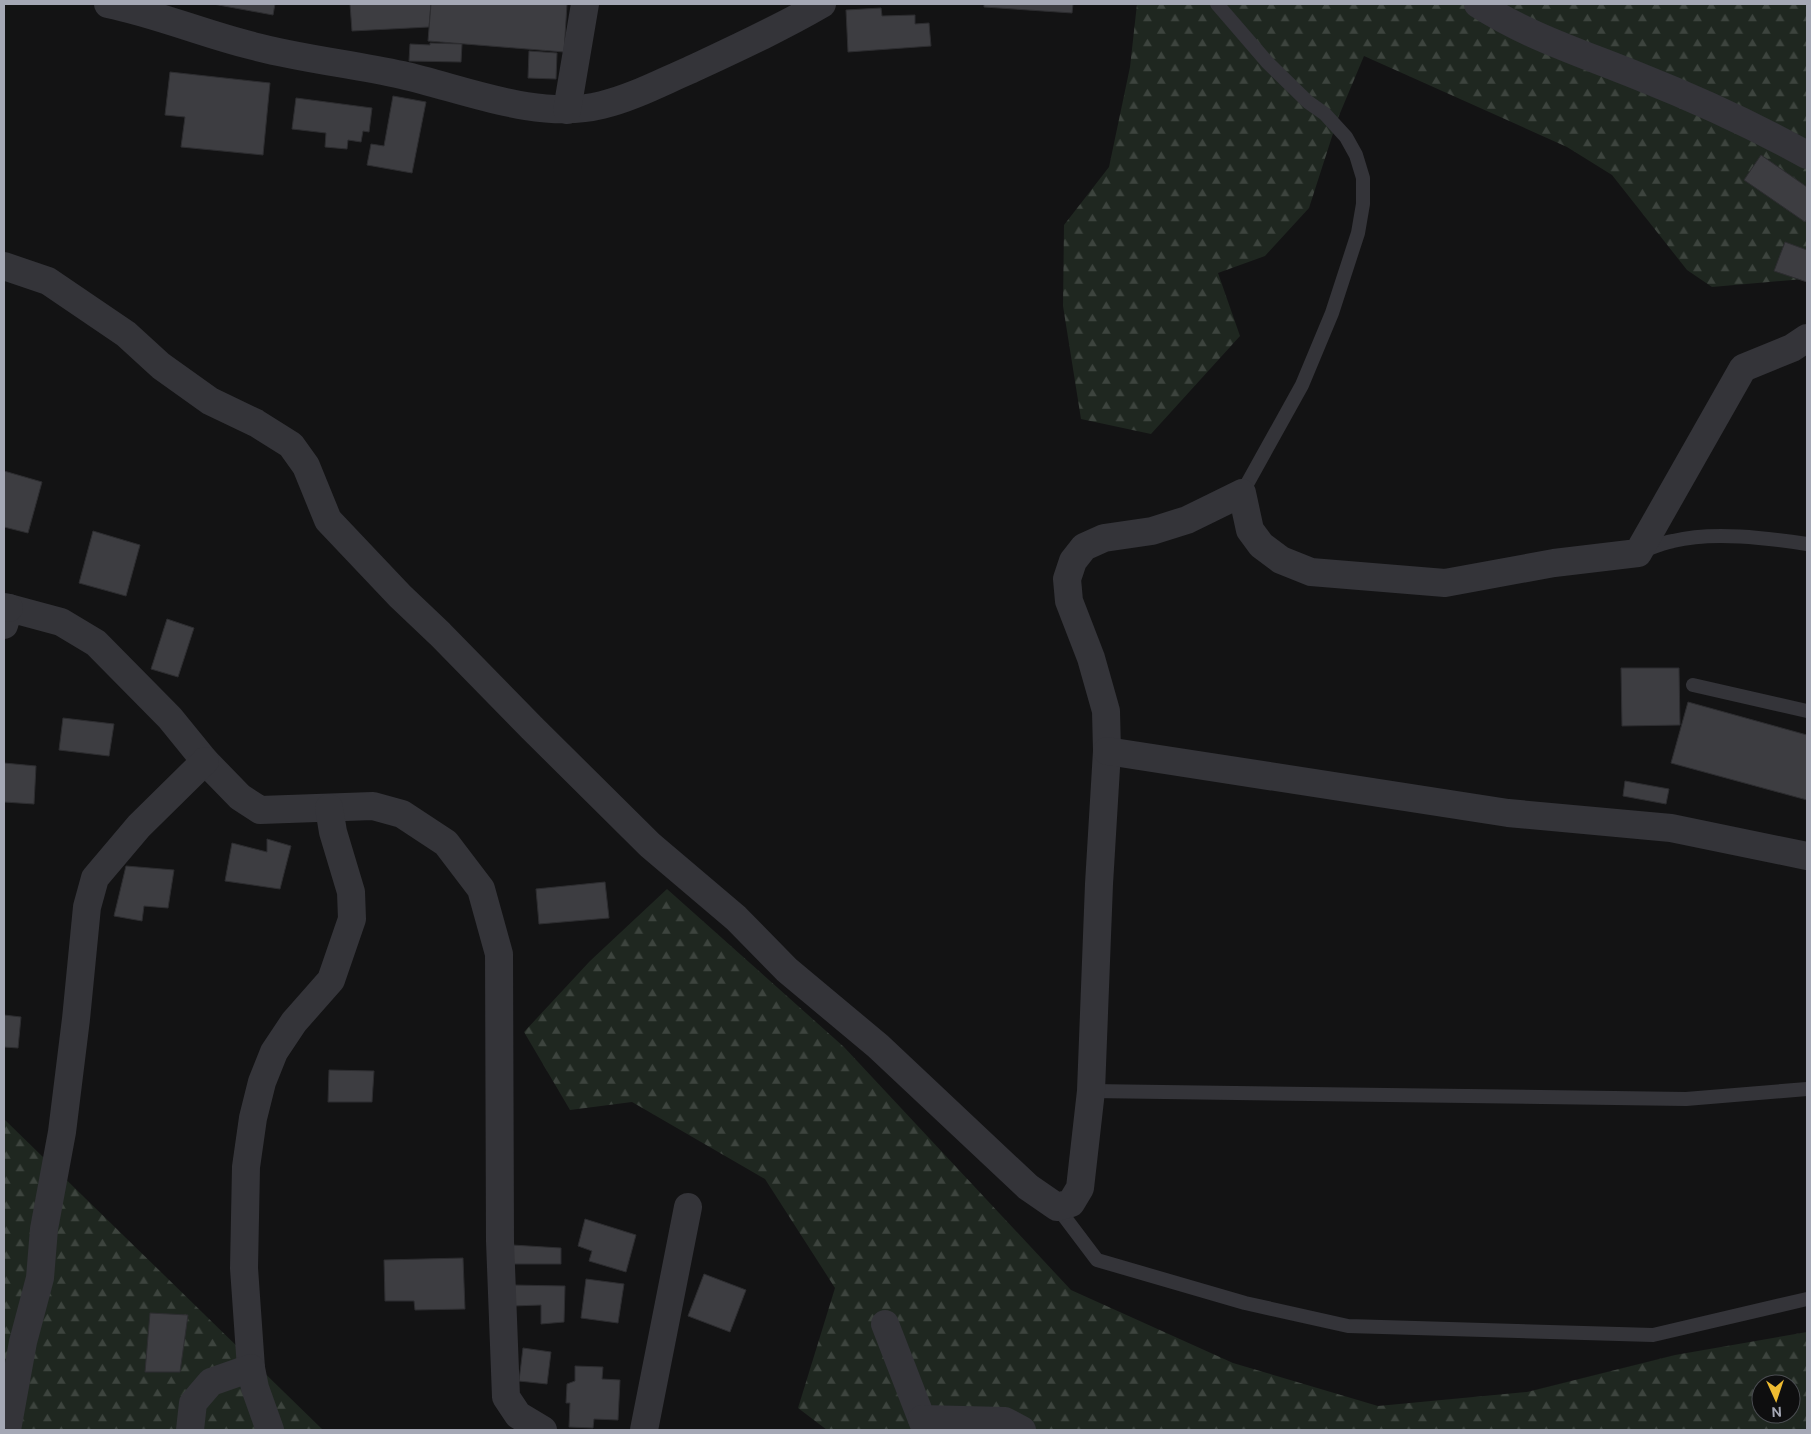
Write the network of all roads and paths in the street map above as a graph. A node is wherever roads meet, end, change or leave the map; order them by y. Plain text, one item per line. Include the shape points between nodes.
1 (108, 4) edge
2 (585, 4) edge
3 (822, 4) edge
4 (1216, 4) edge
5 (1478, 4) edge
6 (567, 110) junction
7 (1807, 155) edge
8 (4, 266) edge
9 (1807, 338) edge
10 (1242, 493) junction
11 (1807, 544) edge
12 (1638, 553) junction
13 (6, 613) edge
14 (1693, 685) dead end
15 (1807, 711) edge
16 (1107, 752) junction
17 (206, 761) junction
18 (329, 808) junction
19 (1807, 856) edge
20 (1807, 1089) edge
21 (1091, 1092) junction
22 (688, 1207) dead end
23 (1057, 1207) junction
24 (1807, 1299) edge
25 (885, 1324) dead end
26 (251, 1368) junction
27 (924, 1424) edge
28 (7, 1430) edge
29 (190, 1430) edge
30 (270, 1430) edge
31 (543, 1430) edge
32 (644, 1430) edge
33 (1022, 1430) edge

1 - 6 street via 255,47 403,76 506,102
2 - 6 street
3 - 6 street via 788,24 651,87 602,105
4 - 10 lane via 1267,62 1346,137 1356,155 1364,204 1332,313 1302,385
5 - 7 street via 1565,48 1761,129
8 - 23 street via 48,281 126,334 161,366 210,401 291,445 306,466 328,520 532,728 650,845 736,918 788,970 878,1046 1028,1186
9 - 12 street via 1792,348 1743,368
10 - 12 street via 1250,530 1261,545 1281,560 1311,572 1445,583 1554,563
10 - 16 street via 1187,520 1152,531 1104,538 1084,547 1073,561 1067,579 1069,601 1091,658 1106,711
11 - 12 lane via 1773,538 1710,537 1674,540
13 - 17 street via 61,622 96,643 170,718
14 - 15 lane
16 - 19 street via 1508,813 1671,828
16 - 21 street
17 - 18 street via 240,798 260,810
17 - 28 street via 139,826 95,878 87,907 62,1132 44,1229 40,1278 23,1342
18 - 26 street via 351,892 352,919 331,980 294,1022 274,1052 253,1118 246,1167 244,1268
18 - 31 street via 373,806 402,814 446,843 482,889 499,954 500,1240 506,1397 518,1415
20 - 21 lane via 1686,1099
21 - 23 street via 1080,1188 1071,1203
22 - 32 street
23 - 24 lane via 1097,1260 1245,1303 1348,1326 1653,1335
25 - 27 street
26 - 29 street via 211,1382 193,1403
26 - 30 street
27 - 33 street via 1005,1421

